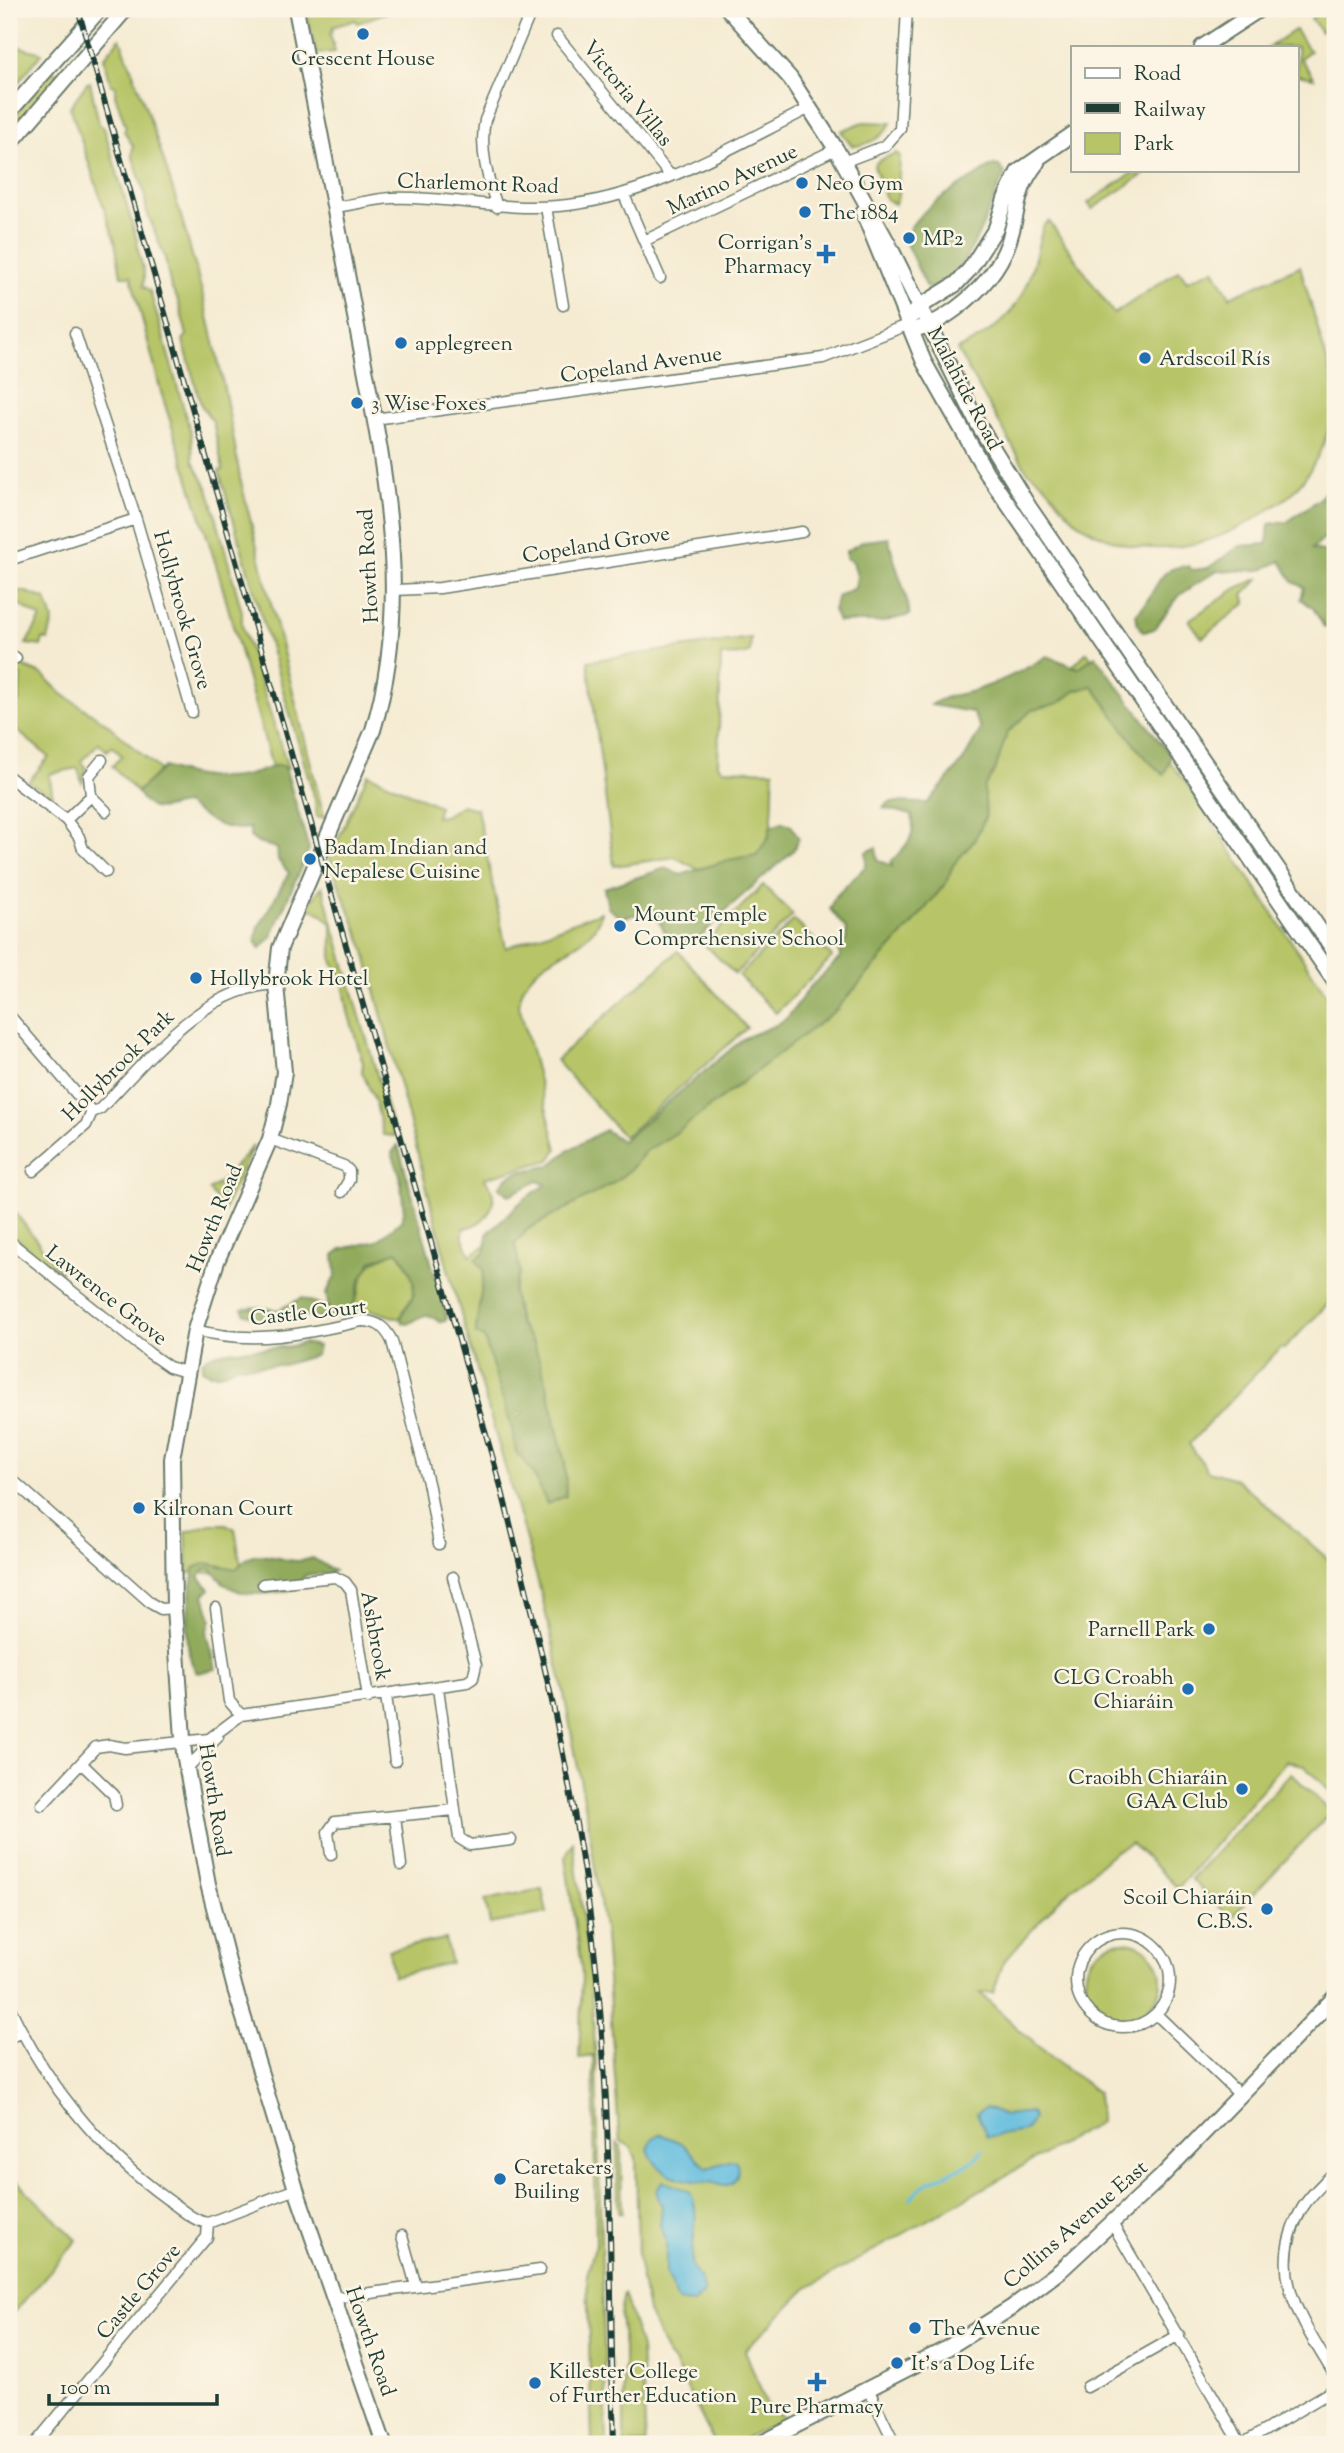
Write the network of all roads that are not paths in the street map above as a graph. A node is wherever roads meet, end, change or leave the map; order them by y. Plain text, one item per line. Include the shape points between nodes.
1 (100, 9) edge
2 (126, 9) edge
3 (296, 9) edge
4 (532, 9) edge
5 (728, 9) edge
6 (907, 9) edge
7 (1259, 9) edge
8 (557, 36) dead end
9 (1204, 46) edge
10 (810, 108) junction
11 (9, 112) edge
12 (1071, 135) edge
13 (9, 145) edge
14 (1045, 154) junction
15 (842, 161) junction
16 (669, 174) junction
17 (624, 195) junction
18 (334, 207) junction
19 (497, 207) junction
20 (546, 207) junction
21 (644, 241) junction
22 (970, 269) junction
23 (660, 278) dead end
24 (987, 281) junction
25 (563, 305) dead end
26 (919, 307) junction
27 (907, 325) junction
28 (927, 327) junction
29 (75, 333) dead end
30 (374, 419) junction
31 (981, 430) junction
32 (966, 438) junction
33 (136, 519) junction
34 (803, 532) dead end
35 (9, 560) edge
36 (395, 590) junction
37 (1091, 598) junction
38 (1079, 607) junction
39 (192, 712) dead end
40 (1203, 758) junction
41 (102, 760) dead end
42 (1189, 767) junction
43 (9, 777) edge
44 (91, 796) junction
45 (106, 811) dead end
46 (66, 820) junction
47 (106, 872) dead end
48 (1284, 874) junction
49 (1270, 886) junction
50 (1335, 952) edge
51 (1335, 982) edge
52 (276, 984) junction
53 (9, 1015) edge
54 (92, 1112) junction
55 (270, 1139) junction
56 (33, 1171) dead end
57 (342, 1192) dead end
58 (9, 1241) edge
59 (195, 1330) junction
60 (186, 1372) junction
61 (9, 1477) edge
62 (439, 1545) dead end
63 (453, 1577) dead end
64 (262, 1584) dead end
65 (174, 1608) junction
66 (216, 1608) dead end
67 (438, 1688) junction
68 (386, 1696) junction
69 (368, 1698) junction
70 (240, 1715) junction
71 (220, 1734) junction
72 (184, 1741) junction
73 (395, 1761) dead end
74 (81, 1763) junction
75 (187, 1768) junction
76 (42, 1805) dead end
77 (116, 1805) dead end
78 (454, 1810) junction
79 (395, 1816) junction
80 (512, 1840) dead end
81 (331, 1855) dead end
82 (401, 1865) dead end
83 (1335, 1997) edge
84 (9, 2006) edge
85 (1156, 2014) junction
86 (21, 2032) junction
87 (9, 2038) edge
88 (1240, 2095) junction
89 (1335, 2171) edge
90 (296, 2189) junction
91 (208, 2223) junction
92 (1113, 2225) junction
93 (402, 2236) dead end
94 (540, 2270) dead end
95 (416, 2286) junction
96 (334, 2298) junction
97 (1179, 2335) junction
98 (1335, 2375) edge
99 (1087, 2387) dead end
100 (1335, 2389) edge
101 (869, 2391) junction
102 (36, 2444) edge
103 (384, 2444) edge
104 (760, 2444) edge
105 (895, 2444) edge
106 (1242, 2444) edge

1 - 11 main road
2 - 13 main road
3 - 18 main road, Howth Road
4 - 19 street via 482,132
5 - 10 main road, Malahide Road via 790,78
6 - 15 street, Marino Avenue via 900,129 885,146
7 - 9 main road
8 - 16 street, Victoria Villas
10 - 15 main road, Malahide Road
10 - 16 street, Charlemont Road
12 - 14 main road
14 - 22 main road via 1018,172 996,228
14 - 24 main road via 1019,192 1011,236
15 - 21 street, Marino Avenue
15 - 26 main road, Malahide Road
15 - 27 main road, Malahide Road
16 - 17 street, Charlemont Road
17 - 20 street, Charlemont Road
17 - 21 street
18 - 19 street, Charlemont Road via 392,198
18 - 30 main road, Howth Road
19 - 20 street, Charlemont Road
20 - 25 street
21 - 23 street
22 - 24 main road
22 - 26 main road via 956,284
24 - 28 main road
26 - 27 main road
26 - 28 main road, Malahide Road
27 - 28 main road
27 - 30 street, Copeland Avenue via 823,358
27 - 32 main road, Malahide Road
28 - 31 main road, Malahide Road
29 - 33 street, Hollybrook Grove
30 - 36 main road, Howth Road
31 - 32 main road
31 - 37 main road, Malahide Road
32 - 38 main road, Malahide Road
33 - 35 street, Hollybrook Grove
33 - 39 street, Hollybrook Grove
34 - 36 street, Copeland Grove via 440,588
36 - 52 main road, Howth Road via 391,654 373,730 280,948
37 - 38 main road
37 - 40 main road, Malahide Road
38 - 42 main road, Malahide Road
40 - 42 main road
40 - 48 main road, Malahide Road
41 - 44 street via 89,776
42 - 49 main road, Malahide Road
43 - 46 street
44 - 45 street
44 - 46 street
46 - 47 street via 83,849
48 - 49 main road
48 - 50 main road, Malahide Road
49 - 51 main road, Malahide Road
52 - 54 street, Hollybrook Park via 238,990 193,1017
52 - 55 main road, Howth Road via 284,1072
53 - 54 street
54 - 56 street, Hollybrook Park via 86,1125
55 - 57 street via 344,1166 349,1180
55 - 59 main road, Howth Road via 217,1261
58 - 60 street, Lawrence Grove via 149,1353
59 - 60 main road, Howth Road
59 - 62 street, Castle Court via 236,1338 278,1338 362,1321 379,1324 392,1340
60 - 65 main road, Howth Road via 172,1459
61 - 65 street via 152,1604
63 - 67 street, Ashbrook via 475,1672 467,1682
64 - 69 street, Ashbrook via 335,1577 345,1581 351,1590
65 - 72 main road, Howth Road
66 - 70 street via 229,1701
67 - 68 street, Ashbrook
67 - 78 street
68 - 69 street, Ashbrook
68 - 73 street, Ashbrook
69 - 70 street, Ashbrook
70 - 71 street
71 - 72 street via 209,1740
71 - 75 street
72 - 74 street via 125,1748 103,1745
72 - 75 main road, Howth Road
74 - 76 street
74 - 77 street via 114,1795
75 - 90 main road, Howth Road via 227,1961
78 - 79 street
78 - 80 street via 464,1844
79 - 81 street via 335,1822 328,1832
79 - 82 street
83 - 88 main road, Collins Avenue East
84 - 86 street
85 - 85 street via 1128,2027 1105,2023 1086,2010 1077,1973 1085,1952 1111,1934 1141,1936 1155,1945 1170,1972 1168,1994
85 - 88 street
86 - 87 street
86 - 91 street via 67,2099 115,2157 197,2220
88 - 92 main road, Collins Avenue East
89 - 98 street via 1304,2206 1286,2250 1287,2288
90 - 91 street
90 - 96 main road, Howth Road
91 - 102 street, Castle Grove via 207,2237
92 - 97 street
92 - 101 main road, Collins Avenue East via 1011,2308
93 - 95 street
94 - 95 street
95 - 96 street
96 - 103 main road, Howth Road
97 - 99 street
97 - 106 street
100 - 106 street
101 - 104 main road, Collins Avenue East
101 - 105 street

